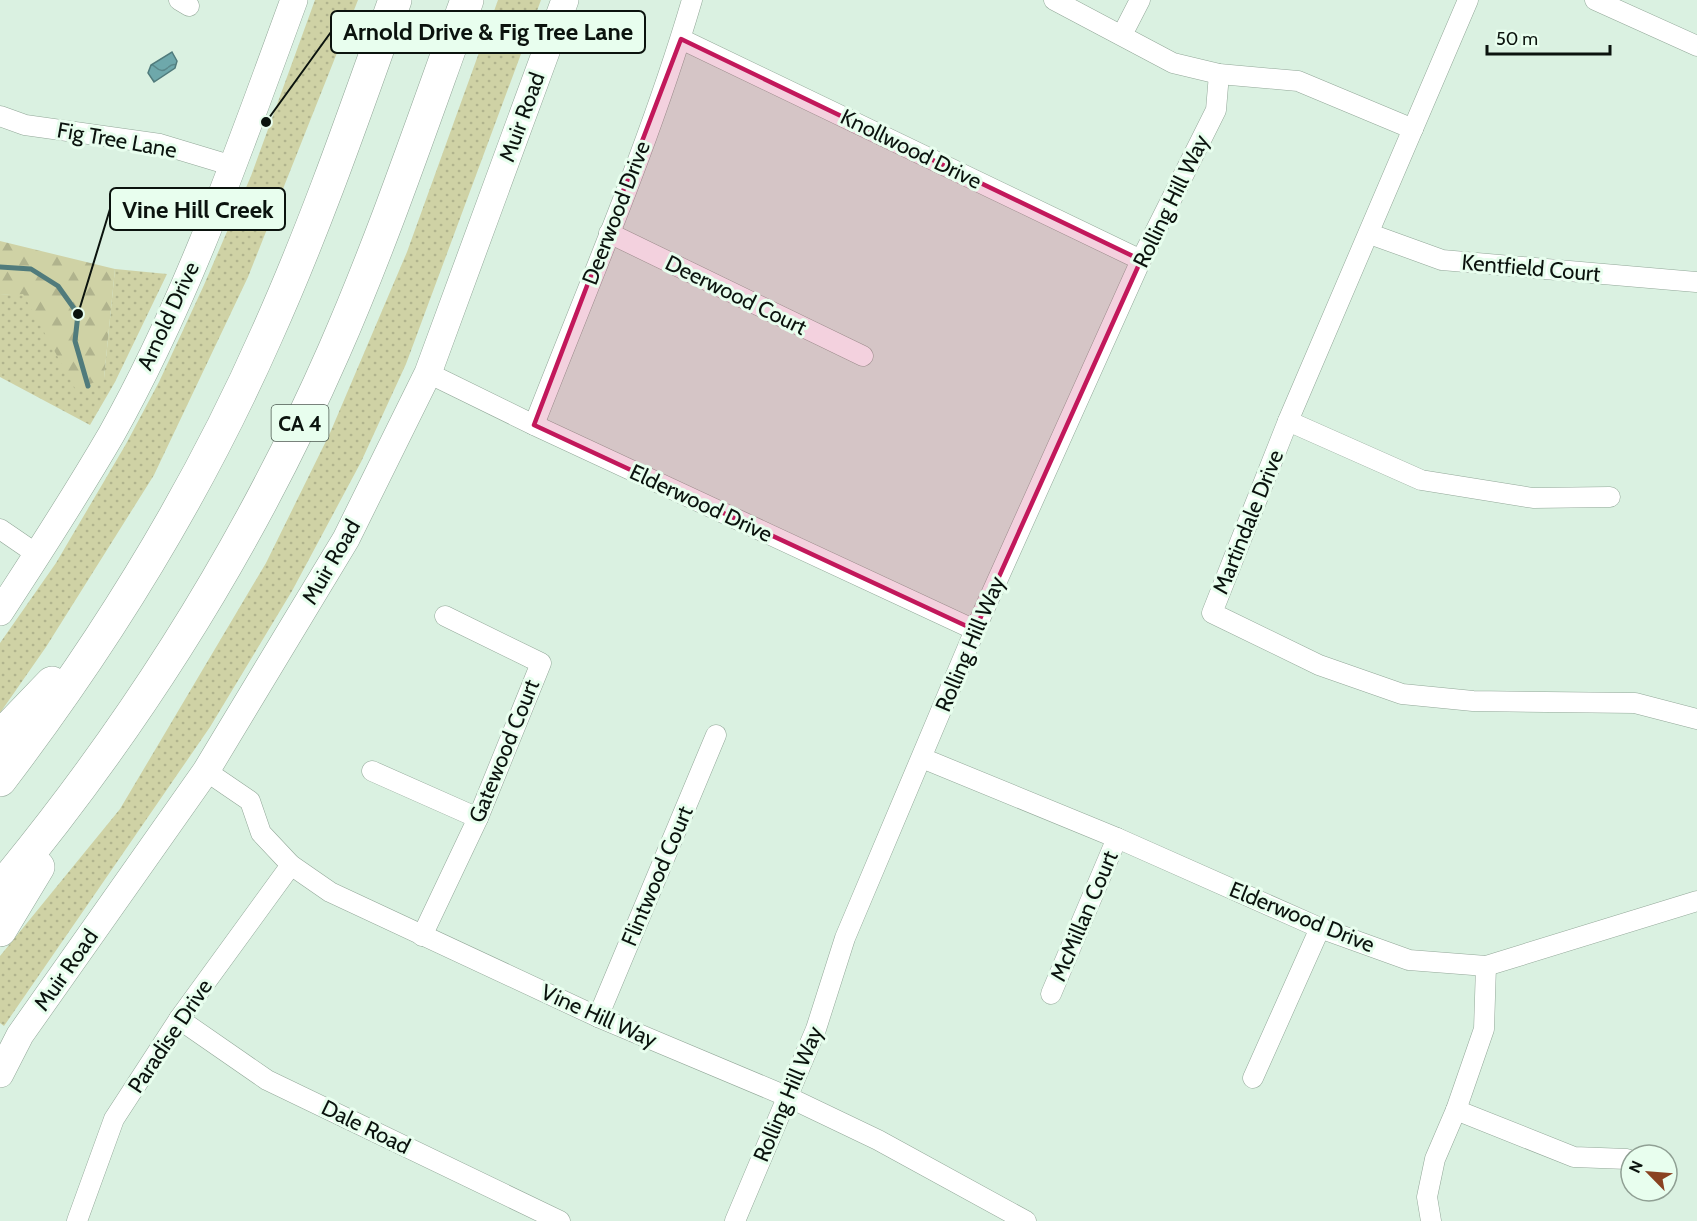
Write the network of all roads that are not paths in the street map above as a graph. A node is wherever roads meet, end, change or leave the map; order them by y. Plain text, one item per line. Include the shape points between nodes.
1 (294, 0) edge
2 (395, 0) edge
3 (467, 0) edge
4 (565, 0) edge
5 (692, 0) edge
6 (1054, 0) edge
7 (1140, 0) edge
8 (1468, 0) edge
9 (1595, 0) edge
10 (1122, 35) junction
11 (681, 39) junction
12 (1697, 46) edge
13 (1219, 74) junction
14 (0, 116) edge
15 (1413, 129) junction
16 (233, 166) junction
17 (609, 233) junction
18 (1370, 234) junction
19 (1141, 260) junction
20 (1696, 282) edge
21 (863, 356) dead end
22 (428, 373) junction
23 (1288, 421) junction
24 (534, 425) junction
25 (1610, 497) dead end
26 (0, 529) edge
27 (38, 555) junction
28 (0, 612) edge
29 (445, 616) dead end
30 (975, 630) junction
31 (97, 645) junction
32 (1697, 719) edge
33 (716, 735) dead end
34 (0, 736) edge
35 (922, 758) junction
36 (206, 771) junction
37 (372, 771) dead end
38 (0, 780) edge
39 (63, 810) junction
40 (478, 818) junction
41 (1117, 838) junction
42 (291, 866) junction
43 (0, 889) edge
44 (1697, 901) edge
45 (1320, 928) junction
46 (0, 930) edge
47 (422, 936) junction
48 (1486, 966) junction
49 (1051, 994) dead end
50 (598, 1017) junction
51 (179, 1019) junction
52 (0, 1074) edge
53 (1253, 1078) dead end
54 (786, 1096) junction
55 (1456, 1110) junction
56 (1619, 1159) edge
57 (77, 1221) edge
58 (560, 1221) edge
59 (735, 1221) edge
60 (1026, 1221) edge
61 (1431, 1221) edge

1 - 16 street, Arnold Drive
2 - 31 highway via 314,222 255,362 180,508
3 - 39 highway, CA 4 via 367,273 293,438 182,637
4 - 22 street, Muir Road
5 - 11 street, Deerwood Drive
6 - 10 street
7 - 10 street
8 - 15 street, Martindale Drive
9 - 12 street
10 - 13 street via 1173,63
11 - 17 street, Deerwood Drive
11 - 19 street, Knollwood Drive
13 - 15 street via 1298,81
13 - 19 street, Rolling Hill Way via 1216,110
14 - 16 street, Fig Tree Lane via 25,125 160,144
15 - 18 street, Martindale Drive
16 - 27 street, Arnold Drive via 144,370 111,434
17 - 21 street, Deerwood Court
17 - 24 street, Deerwood Drive
18 - 20 street, Kentfield Court via 1442,260
18 - 23 street, Martindale Drive
19 - 30 street, Rolling Hill Way
22 - 24 street, Elderwood Drive
22 - 36 street, Muir Road via 346,539
23 - 25 street via 1421,480 1533,498
23 - 32 street, Martindale Drive via 1212,612 1319,665 1402,694 1473,701 1635,703
24 - 30 street, Elderwood Drive
26 - 27 street
27 - 28 street, Arnold Drive
29 - 40 street, Gatewood Court via 541,663
30 - 35 street, Rolling Hill Way
31 - 34 highway via 41,693
31 - 38 highway
33 - 50 street, Flintwood Court
35 - 41 street, Elderwood Drive
35 - 54 street, Rolling Hill Way via 845,938 816,1029
36 - 42 street, Vine Hill Way via 250,801 261,833
36 - 52 street, Muir Road via 20,1035
37 - 40 street
39 - 43 highway, CA 4
39 - 46 highway via 38,867
40 - 47 street, Gatewood Court
41 - 45 street, Elderwood Drive
41 - 49 street, McMillan Court
42 - 47 street, Vine Hill Way via 330,892
42 - 51 street, Paradise Drive
44 - 48 street, Elderwood Drive
45 - 48 street, Elderwood Drive via 1409,960
45 - 53 street
47 - 50 street, Vine Hill Way
48 - 55 street via 1485,1029
50 - 54 street, Vine Hill Way
51 - 57 street, Paradise Drive via 114,1119
51 - 58 street, Dale Road via 267,1080
54 - 59 street, Rolling Hill Way
54 - 60 street, Vine Hill Way via 878,1140
55 - 56 street via 1574,1157
55 - 61 street via 1435,1159 1427,1197

